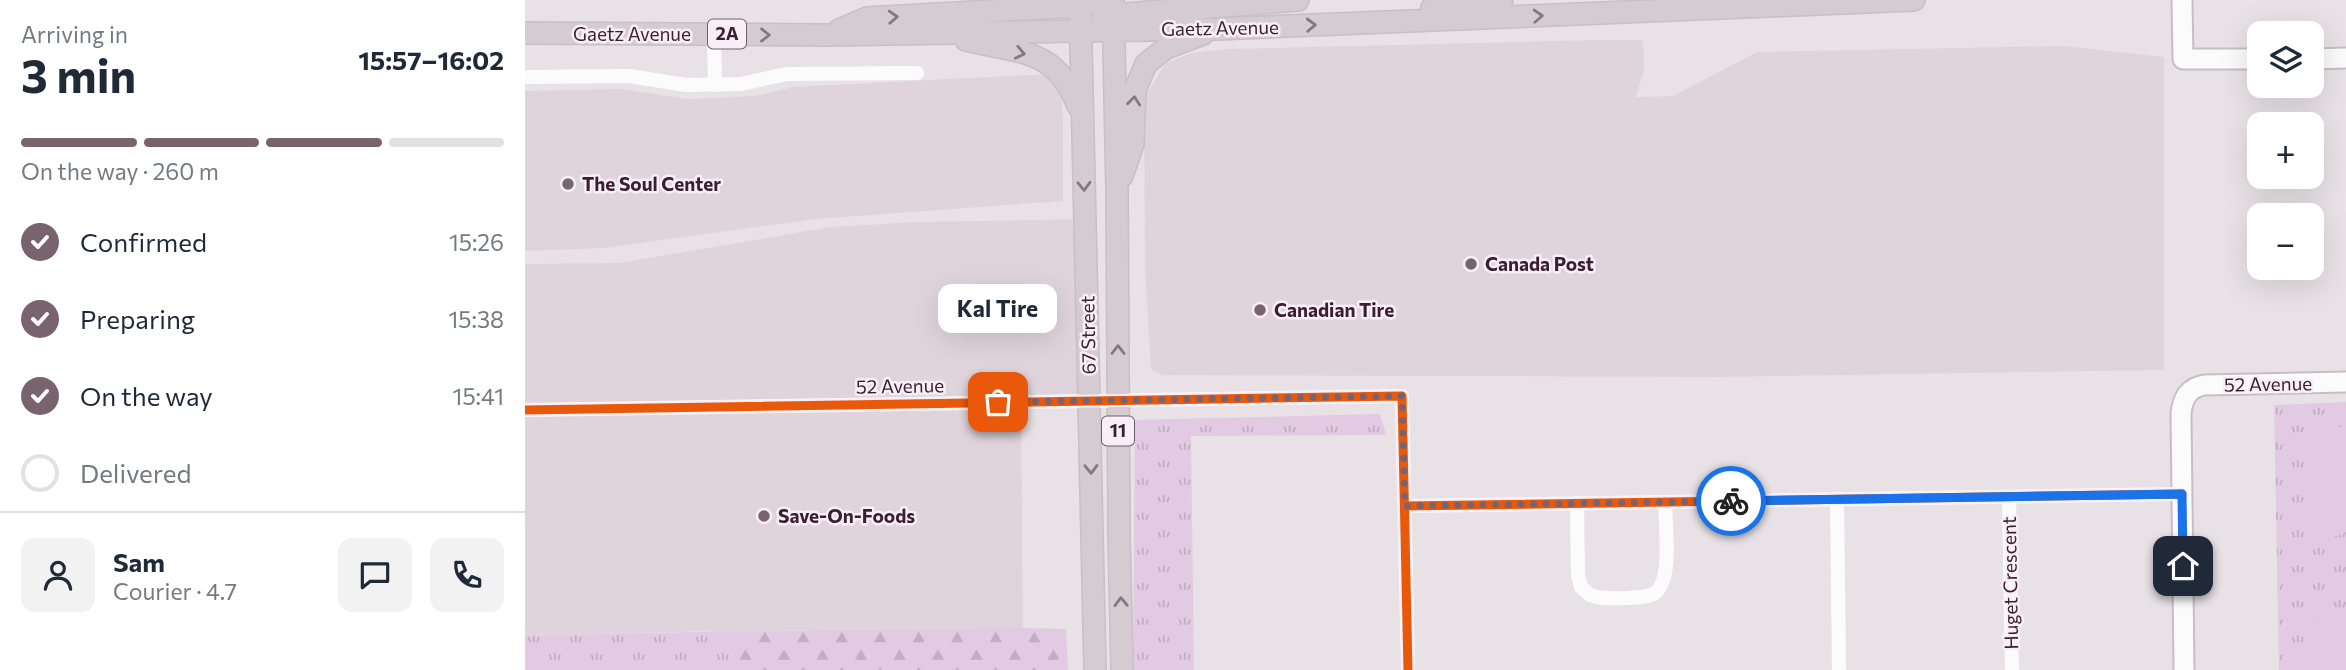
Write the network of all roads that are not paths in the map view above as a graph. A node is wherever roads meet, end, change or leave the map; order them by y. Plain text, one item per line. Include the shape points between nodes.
1 (1298, 0) edge
2 (1502, 0) edge
3 (1914, 0) edge
4 (2182, 0) edge
5 (1085, 2) edge
6 (1113, 15) edge
7 (1406, 22) junction
8 (1218, 29) junction
9 (1080, 31) junction
10 (930, 32) junction
11 (525, 33) edge
12 (713, 34) junction
13 (828, 35) junction
14 (2324, 58) edge
15 (2346, 58) edge
16 (2247, 59) edge
17 (917, 73) dead end
18 (525, 77) edge
19 (715, 85) junction
20 (1082, 118) junction
21 (1117, 191) junction
22 (2346, 382) edge
23 (1118, 400) junction
24 (1090, 401) junction
25 (525, 410) edge
26 (2182, 494) junction
27 (2009, 497) junction
28 (1837, 499) junction
29 (1665, 502) junction
30 (1577, 503) junction
31 (1405, 506) junction
32 (1095, 670) edge
33 (1122, 670) edge
34 (1408, 670) edge
35 (1839, 670) edge
36 (2012, 670) edge
37 (2184, 670) edge

1 - 6 main road
2 - 7 main road via 1429,9
7 -> 3 main road, Gaetz Avenue
4 - 16 street via 2183,59
5 - 9 main road, 67 Street / 11
13 -> 5 main road via 867,18
6 - 8 main road, Gaetz Avenue
6 - 9 main road
6 - 21 main road, 67 Street / 11
8 -> 7 main road, Gaetz Avenue
21 -> 8 main road via 1133,144 1135,90 1146,64 1166,48
9 - 10 main road, Gaetz Avenue / 2A
9 - 20 main road, 67 Street / 11
10 - 13 main road, Gaetz Avenue / 2A
10 -> 20 main road via 1047,61 1062,74
11 - 12 main road, Gaetz Avenue / 2A
12 -> 13 main road, Gaetz Avenue / 2A
12 - 19 street
14 - 15 street
17 - 19 street via 787,74
18 - 19 street via 629,76
20 -> 24 main road, 67 Street / 11
23 -> 21 main road, 67 Street / 11
22 - 26 street, 52 Avenue via 2190,389 2181,413
23 - 24 street, 52 Avenue
23 - 31 street, 52 Avenue via 1402,396
33 -> 23 main road, 67 Street / 11
24 - 25 street, 52 Avenue
24 -> 32 main road, 67 Street / 11
26 - 27 street
26 - 37 street
27 - 28 street
27 - 36 street, Huget Crescent
28 - 29 street
28 - 35 street
29 - 30 street
29 - 30 street via 1666,567 1660,588 1644,597 1604,598 1590,596 1579,582
30 - 31 street
31 - 34 street

